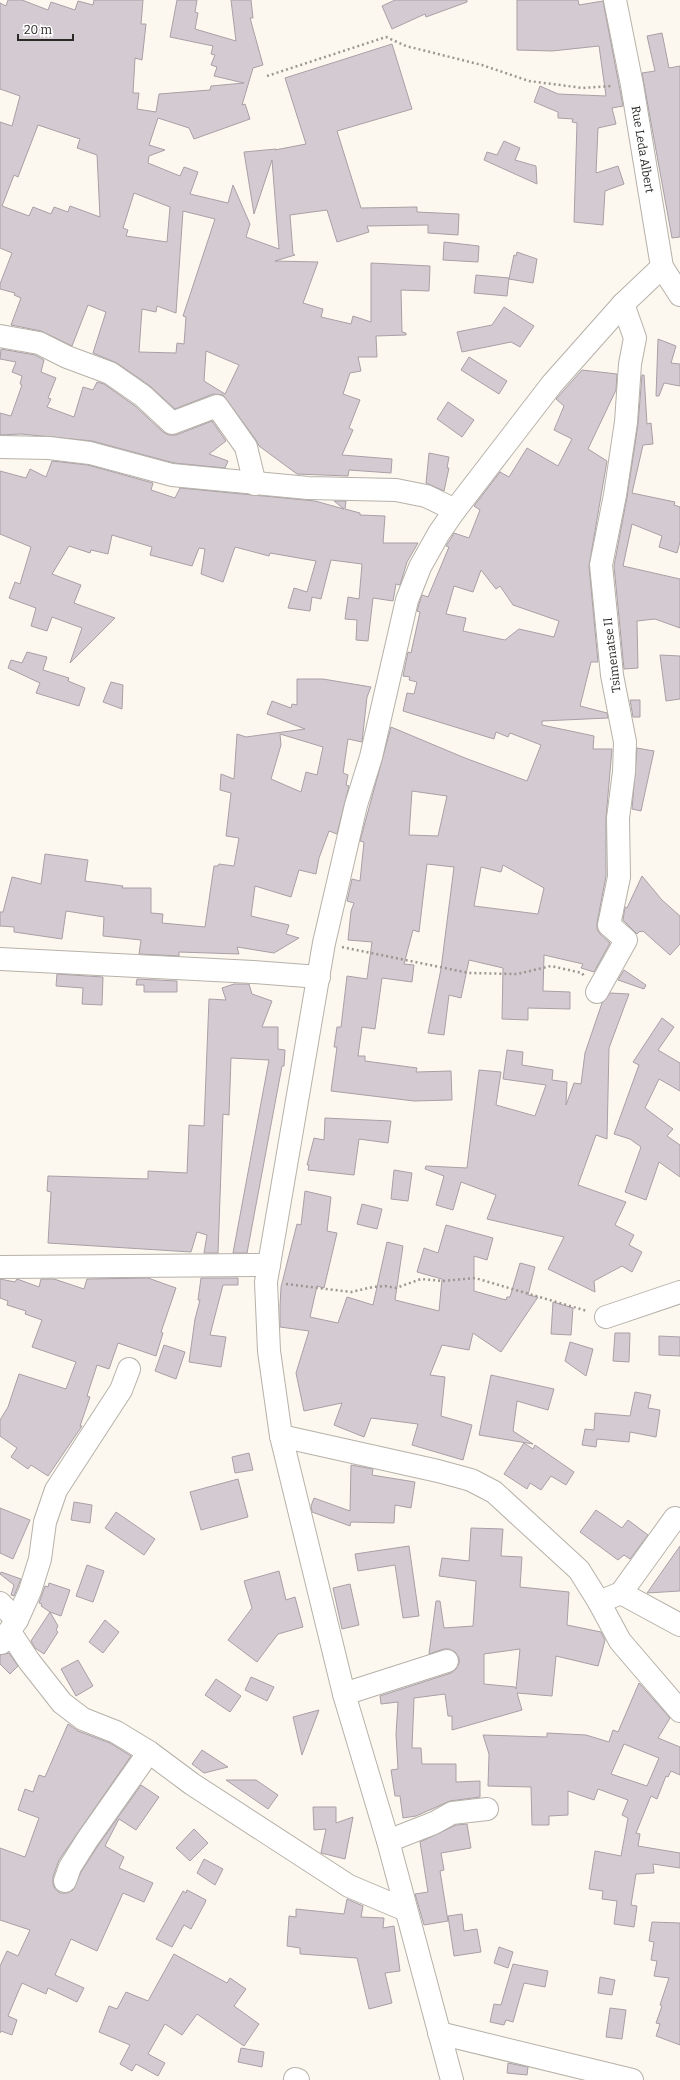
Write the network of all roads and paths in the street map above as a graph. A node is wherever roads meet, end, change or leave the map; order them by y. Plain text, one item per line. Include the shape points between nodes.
1 (615, 0) edge
2 (268, 76) dead end
3 (632, 85) junction
4 (662, 267) junction
5 (680, 295) edge
6 (623, 304) junction
7 (0, 336) edge
8 (0, 447) edge
9 (255, 484) junction
10 (455, 510) junction
11 (324, 943) junction
12 (0, 959) edge
13 (319, 977) junction
14 (598, 992) joint
15 (0, 1267) edge
16 (267, 1273) junction
17 (680, 1292) edge
18 (606, 1317) joint
19 (129, 1369) dead end
20 (282, 1436) junction
21 (675, 1518) dead end
22 (621, 1593) junction
23 (599, 1602) junction
24 (0, 1603) edge
25 (680, 1625) edge
26 (9, 1632) edge
27 (447, 1661) dead end
28 (344, 1694) junction
29 (680, 1711) edge
30 (149, 1752) junction
31 (487, 1809) dead end
32 (388, 1841) junction
33 (65, 1881) dead end
34 (406, 1910) junction
35 (439, 2033) junction
36 (452, 2080) edge
37 (632, 2080) edge

1 - 3 street, Rue Leda Albert
2 - 3 path via 386,37 406,46 482,65 529,81 583,88
3 - 4 street, Rue Leda Albert
4 - 5 street, Rue Leda Albert
4 - 6 street
6 - 10 street via 552,384
6 - 14 street, Tsimenatse II via 635,338 615,496 601,565 612,675 625,742 618,818 619,877 609,924 626,940
7 - 9 street via 39,343 110,373 143,396 172,423 217,406 246,447
8 - 9 street via 49,448 90,453 172,476
9 - 10 street via 396,490 426,496
10 - 11 street via 420,567 407,600
11 - 13 street
11 - 14 path via 469,974 517,974 551,966 582,973
12 - 13 street
13 - 16 street
15 - 16 street
16 - 18 path via 351,1292 373,1287 396,1288 422,1279 443,1281 475,1278
16 - 20 street via 269,1351
17 - 18 street
19 - 26 street via 120,1390 56,1490 45,1522 40,1559
20 - 23 street via 438,1471 471,1480 494,1492 579,1570
20 - 28 street
21 - 22 street
22 - 23 street
22 - 25 street
23 - 29 street via 620,1641
24 - 26 street
26 - 30 street via 62,1703 83,1719 116,1732
27 - 28 street
28 - 32 street
30 - 33 street via 70,1867
30 - 34 street via 192,1784 349,1886
31 - 32 street via 452,1813
32 - 34 street
34 - 35 street
35 - 36 street
35 - 37 street

